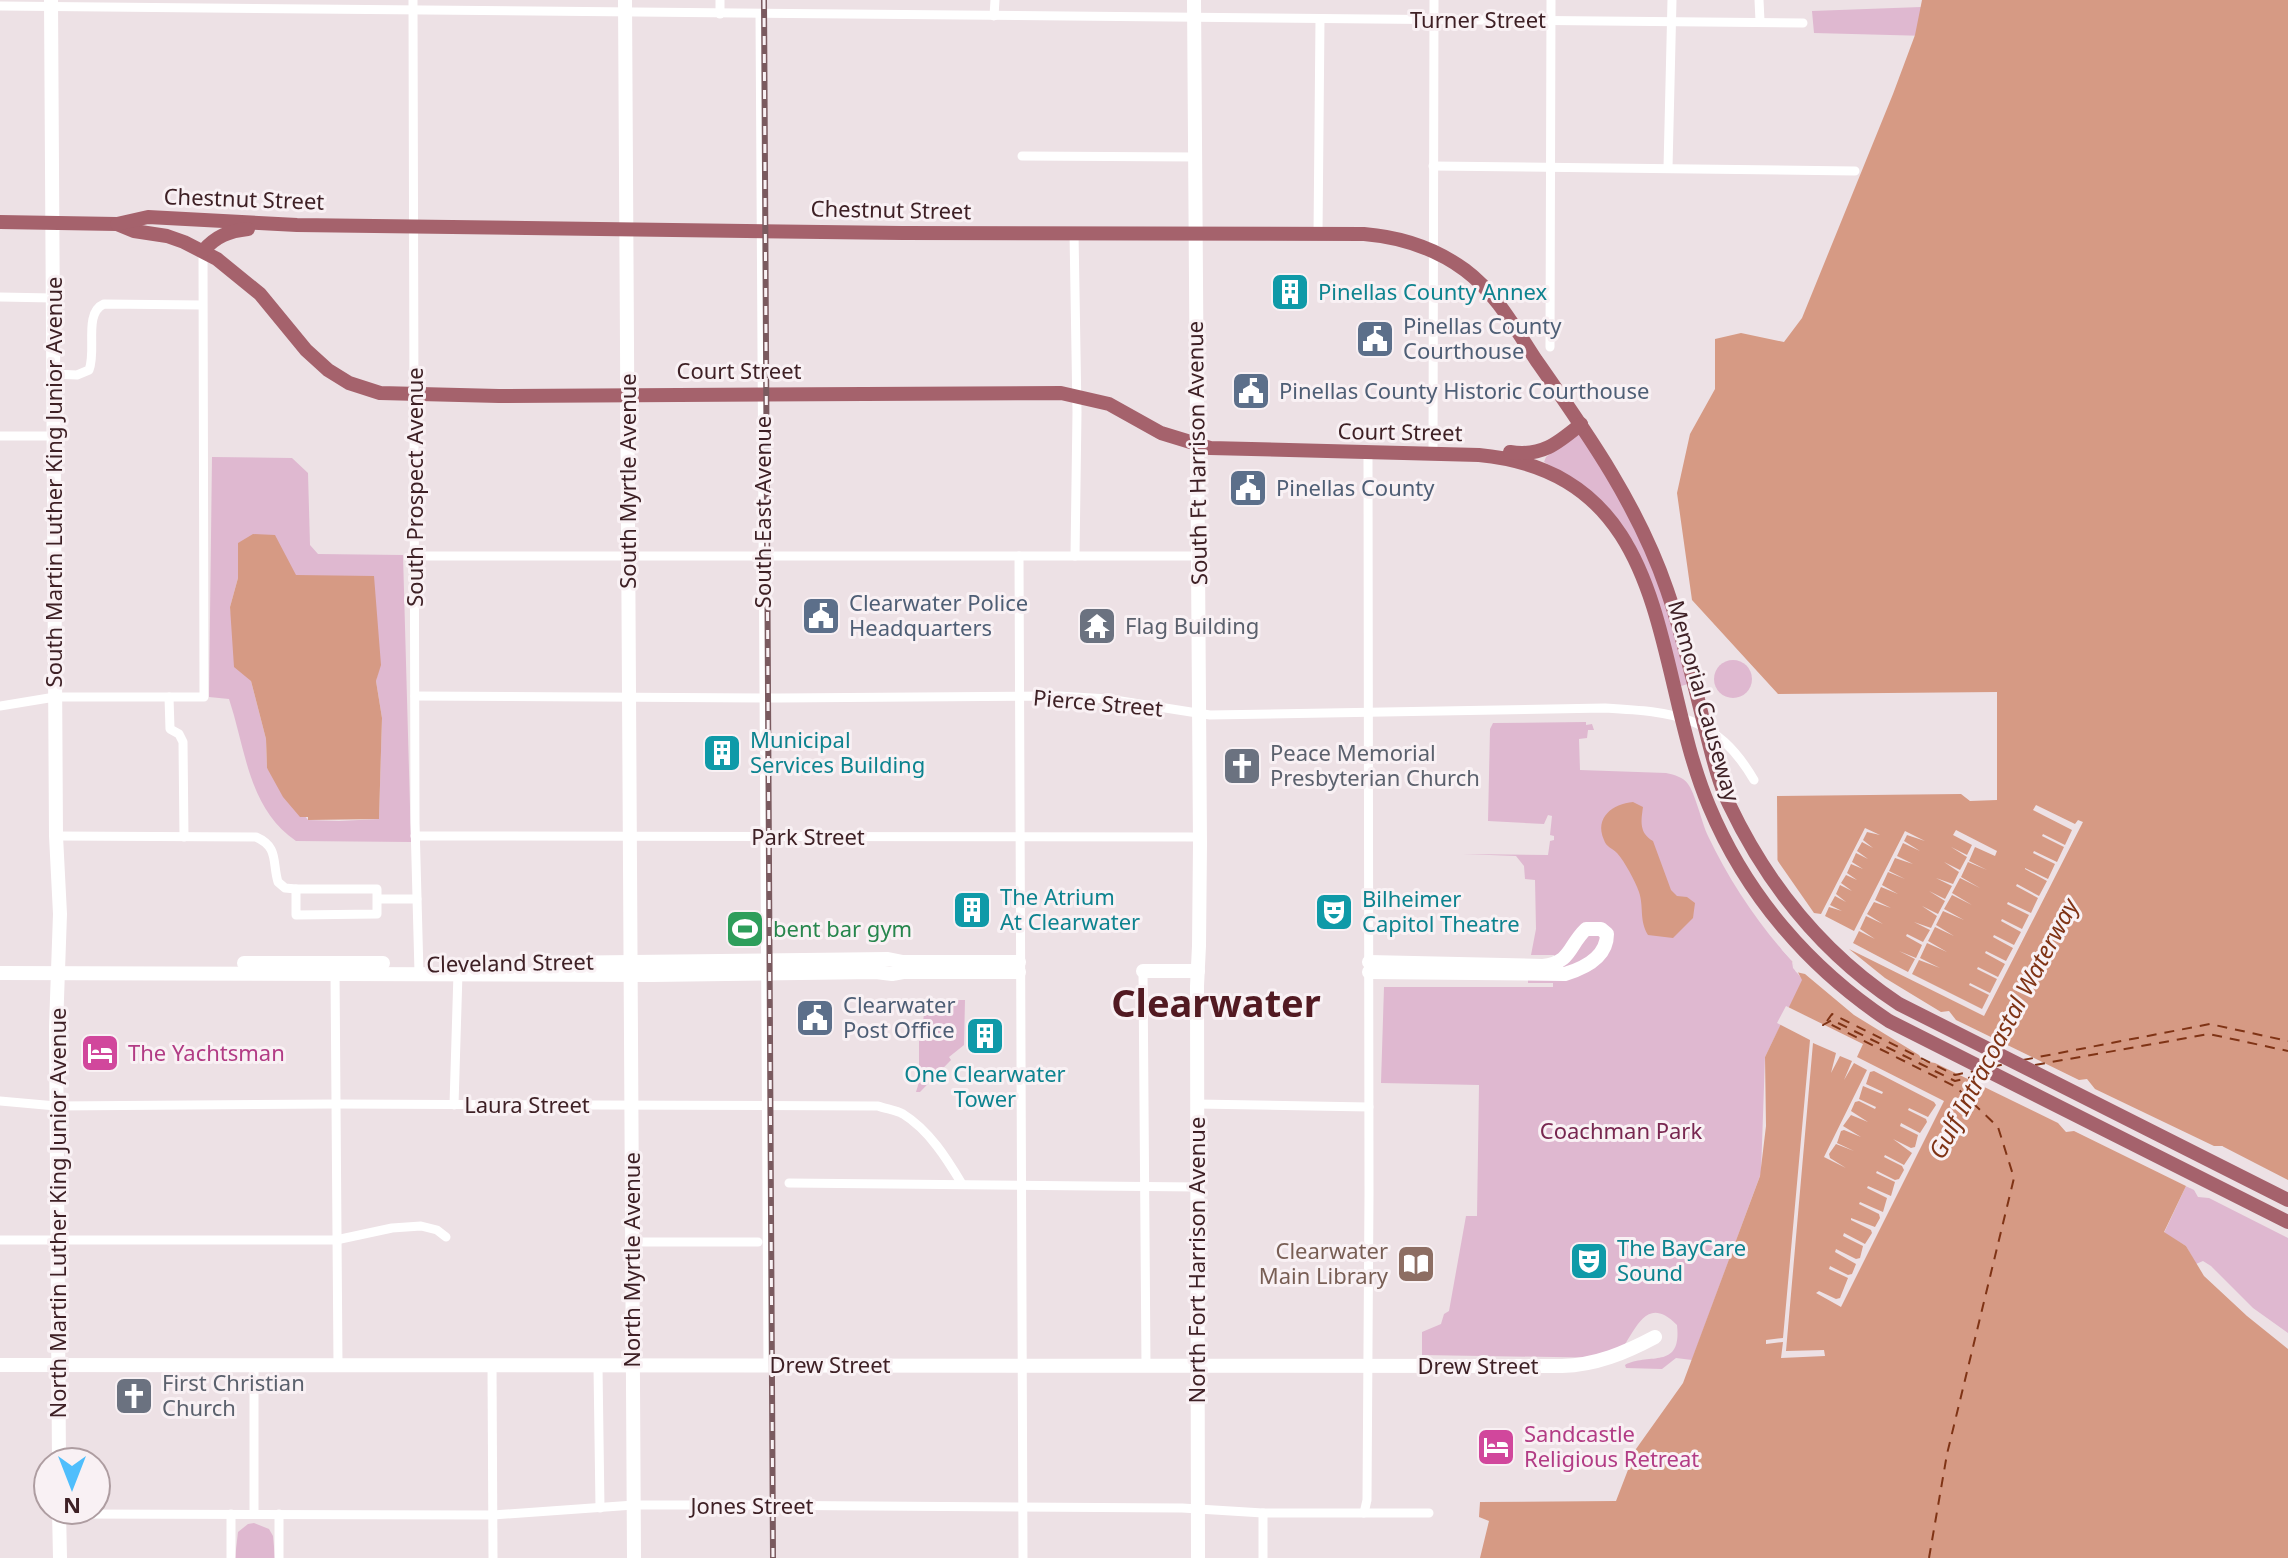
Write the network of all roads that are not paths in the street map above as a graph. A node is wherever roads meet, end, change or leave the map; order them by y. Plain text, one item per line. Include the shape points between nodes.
1 (720, 0) edge
2 (995, 0) edge
3 (1194, 0) edge
4 (1434, 0) edge
5 (1551, 0) edge
6 (1672, 0) edge
7 (1759, 0) edge
8 (51, 4) edge
9 (413, 5) edge
10 (0, 6) edge
11 (625, 6) edge
12 (720, 14) junction
13 (760, 14) junction
14 (994, 16) junction
15 (1195, 18) junction
16 (1320, 19) junction
17 (1434, 20) junction
18 (1551, 20) junction
19 (1670, 21) junction
20 (1760, 21) junction
21 (1803, 23) dead end
22 (1022, 156) dead end
23 (1195, 157) junction
24 (1433, 166) junction
25 (1550, 167) junction
26 (1668, 168) junction
27 (1855, 171) dead end
28 (0, 222) edge
29 (52, 223) junction
30 (117, 224) junction
31 (297, 225) junction
32 (414, 226) junction
33 (627, 229) junction
34 (761, 231) junction
35 (1074, 232) junction
36 (1195, 232) junction
37 (1318, 234) junction
38 (220, 235) junction
39 (203, 251) junction
40 (1432, 251) junction
41 (260, 294) junction
42 (0, 297) edge
43 (53, 298) junction
44 (202, 305) junction
45 (1550, 347) dead end
46 (53, 374) junction
47 (415, 394) junction
48 (627, 394) junction
49 (762, 394) junction
50 (1076, 395) junction
51 (1581, 424) junction
52 (0, 436) edge
53 (54, 436) junction
54 (1196, 445) junction
55 (1368, 454) junction
56 (1433, 454) junction
57 (1526, 463) joint
58 (414, 556) junction
59 (628, 556) junction
60 (763, 556) junction
61 (1019, 556) junction
62 (1075, 556) junction
63 (1198, 556) junction
64 (415, 696) junction
65 (629, 696) junction
66 (764, 696) junction
67 (1019, 696) junction
68 (55, 697) junction
69 (169, 697) junction
70 (0, 706) edge
71 (1368, 713) junction
72 (1199, 714) junction
73 (1754, 780) dead end
74 (56, 836) junction
75 (415, 836) junction
76 (184, 837) junction
77 (630, 837) junction
78 (765, 837) junction
79 (1019, 837) junction
80 (1200, 837) junction
81 (296, 889) junction
82 (377, 899) junction
83 (417, 899) junction
84 (1568, 954) junction
85 (0, 964) edge
86 (1198, 966) junction
87 (766, 967) junction
88 (1019, 967) junction
89 (1369, 967) junction
90 (1584, 967) junction
91 (335, 968) junction
92 (418, 968) junction
93 (630, 968) junction
94 (59, 969) junction
95 (1143, 971) joint
96 (0, 973) edge
97 (458, 973) junction
98 (0, 1101) edge
99 (335, 1104) junction
100 (766, 1104) junction
101 (1197, 1104) junction
102 (454, 1105) junction
103 (631, 1105) junction
104 (56, 1106) junction
105 (1369, 1107) junction
106 (789, 1183) dead end
107 (962, 1184) junction
108 (1021, 1186) junction
109 (1144, 1187) junction
110 (1197, 1187) junction
111 (2288, 1200) edge
112 (2288, 1222) edge
113 (446, 1237) dead end
114 (0, 1240) edge
115 (58, 1240) junction
116 (336, 1240) junction
117 (632, 1242) junction
118 (758, 1242) dead end
119 (1655, 1337) dead end
120 (0, 1365) edge
121 (59, 1365) junction
122 (254, 1365) junction
123 (338, 1365) junction
124 (768, 1365) junction
125 (1022, 1365) junction
126 (492, 1366) junction
127 (633, 1366) junction
128 (1146, 1366) junction
129 (1197, 1366) junction
130 (1368, 1366) junction
131 (598, 1367) junction
132 (59, 1446) edge
133 (634, 1505) junction
134 (1022, 1507) junction
135 (600, 1508) junction
136 (1198, 1510) junction
137 (1263, 1513) junction
138 (1364, 1513) junction
139 (1429, 1513) dead end
140 (112, 1514) edge
141 (231, 1514) junction
142 (254, 1514) junction
143 (279, 1514) junction
144 (493, 1515) junction
145 (59, 1526) edge
146 (60, 1558) edge
147 (231, 1558) edge
148 (279, 1558) edge
149 (493, 1558) edge
150 (634, 1558) edge
151 (1023, 1558) edge
152 (1198, 1558) edge
153 (1263, 1558) edge

1 - 12 street
2 - 14 street
3 - 15 street, South Ft Harrison Avenue
4 - 17 street
5 - 18 street
6 - 19 street
7 - 20 street
8 - 9 street, Turner Street
8 - 10 street, Turner Street
8 - 29 street, South Martin Luther King Junior Avenue
9 - 11 street, Turner Street
9 - 32 street, South Prospect Avenue
11 - 12 street, Turner Street
11 - 33 street, South Myrtle Avenue
12 - 13 street, Turner Street
13 - 14 street, Turner Street
13 - 34 street, South East Avenue
14 - 15 street, Turner Street
15 - 16 street, Turner Street
15 - 23 street, South Ft Harrison Avenue
16 - 17 street, Turner Street
16 - 37 street
17 - 18 street, Turner Street
17 - 24 street
18 - 19 street, Turner Street
18 - 25 street
19 - 20 street, Turner Street
19 - 26 street
20 - 21 street, Turner Street
22 - 23 street
23 - 36 street, South Ft Harrison Avenue
24 - 25 street
24 - 40 street
25 - 26 street
25 - 45 street
26 - 27 street
28 - 29 main road, Court Street
29 - 30 main road, Court Street
29 - 43 street, South Martin Luther King Junior Avenue
30 - 31 main road, Chestnut Street via 148,217
30 - 39 main road, Court Street
31 - 32 main road, Chestnut Street
31 - 38 main road
32 - 33 main road, Chestnut Street
32 - 47 street, South Prospect Avenue
33 - 34 main road, Chestnut Street
33 - 48 street, South Myrtle Avenue
34 - 35 main road, Chestnut Street
34 - 49 street, South East Avenue
35 - 36 main road, Chestnut Street
35 - 50 street
36 - 37 main road, Chestnut Street
36 - 54 street, South Ft Harrison Avenue
37 - 40 main road, Chestnut Street via 1384,236
38 - 39 main road
38 - 41 main road via 223,250 253,278
39 - 41 main road, Court Street
39 - 44 street
40 - 51 main road, Chestnut Street via 1465,270 1489,293
40 - 56 street
41 - 47 main road, Court Street via 315,360 338,378 370,391
42 - 43 street
43 - 46 street, South Martin Luther King Junior Avenue
44 - 46 street via 96,307 89,370
44 - 69 street via 204,697
46 - 53 street, South Martin Luther King Junior Avenue
47 - 48 main road, Court Street
47 - 58 street, South Prospect Avenue
48 - 49 main road, Court Street
48 - 59 street, South Myrtle Avenue
49 - 50 main road, Court Street
49 - 60 street, South East Avenue
50 - 54 main road, Court Street via 1109,404 1161,433
50 - 62 street
51 - 56 main road via 1537,453 1454,448
51 - 111 main road, Memorial Causeway via 1653,550 1727,800 1751,848 1813,933 1854,972 1923,1017
52 - 53 street
53 - 68 street, South Martin Luther King Junior Avenue
54 - 55 main road, Court Street
54 - 63 street, South Ft Harrison Avenue
55 - 56 main road, Court Street
55 - 71 street
56 - 57 main road, Court Street
57 - 112 main road, Memorial Causeway via 1581,492 1630,546 1644,576 1709,807 1766,907 1843,988 1889,1021
58 - 59 street
58 - 64 street, South Prospect Avenue
59 - 60 street
59 - 65 street, South Myrtle Avenue
60 - 61 street
60 - 66 street, South East Avenue
61 - 62 street
61 - 67 street
62 - 63 street
63 - 72 street, South Ft Harrison Avenue
64 - 65 street, Pierce Street
64 - 75 street, South Prospect Avenue
65 - 66 street, Pierce Street
65 - 77 street, South Myrtle Avenue
66 - 67 street, Pierce Street
66 - 78 street, South East Avenue
67 - 72 street, Pierce Street via 1108,699
67 - 79 street
68 - 69 street
68 - 70 street
68 - 74 street, South Martin Luther King Junior Avenue
69 - 76 street via 170,729 183,742
71 - 72 street, Pierce Street
71 - 73 street, Pierce Street via 1655,711 1696,722 1718,735 1740,755
71 - 89 street
72 - 80 street, South Ft Harrison Avenue
74 - 76 street
74 - 94 street, South Martin Luther King Junior Avenue
75 - 77 street, Park Street
75 - 83 street, South Prospect Avenue
76 - 81 street via 256,837 268,842 278,882
77 - 78 street, Park Street
77 - 93 street, South Myrtle Avenue
78 - 79 street, Park Street
78 - 87 street, South East Avenue
79 - 80 street, Park Street
79 - 88 street
80 - 86 street, South Ft Harrison Avenue
81 - 82 street via 377,889
81 - 82 street via 296,915 377,914
82 - 83 street
83 - 92 street, South Prospect Avenue
84 - 89 street via 1557,964 1543,966
84 - 90 street
84 - 90 street via 1586,929 1601,929 1607,934 1604,949
85 - 94 street, Cleveland Street
86 - 95 street
86 - 101 street, North Fort Harrison Avenue
87 - 88 street, Cleveland Street
87 - 93 street, Cleveland Street
87 - 100 street, South East Avenue
88 - 108 street
89 - 90 street via 1555,976
89 - 105 street
91 - 92 street, Cleveland Street
91 - 94 street, Cleveland Street
91 - 99 street
92 - 93 street, Cleveland Street
92 - 97 street
93 - 97 street
93 - 103 street, North Myrtle Avenue
94 - 96 street, Cleveland Street
94 - 104 street, North Martin Luther King Junior Avenue
95 - 109 street
97 - 102 street
98 - 104 street, Laura Street
99 - 102 street, Laura Street
99 - 104 street, Laura Street
99 - 116 street
100 - 103 street, Laura Street
100 - 107 street, Laura Street via 878,1106 902,1113 925,1133
100 - 124 street, South East Avenue
101 - 105 street
101 - 110 street, North Fort Harrison Avenue
102 - 103 street, Laura Street
103 - 117 street, North Myrtle Avenue
104 - 115 street, North Martin Luther King Junior Avenue
105 - 130 street
106 - 107 street
107 - 108 street
108 - 109 street
108 - 125 street
109 - 110 street
109 - 128 street
110 - 129 street, North Fort Harrison Avenue
113 - 116 street via 421,1226
114 - 115 street
115 - 116 street
115 - 121 street, North Martin Luther King Junior Avenue
116 - 123 street
117 - 118 street
117 - 127 street, North Myrtle Avenue
119 - 130 street, Drew Street via 1584,1365
120 - 121 street, Drew Street
121 - 122 street, Drew Street
121 - 132 street, North Martin Luther King Junior Avenue
122 - 123 street, Drew Street
122 - 142 street
123 - 126 street, Drew Street
124 - 125 street, Drew Street
124 - 127 street, Drew Street
125 - 128 street, Drew Street
125 - 134 street
126 - 131 street, Drew Street
126 - 144 street
127 - 131 street, Drew Street
127 - 133 street, North Myrtle Avenue
128 - 129 street, Drew Street
129 - 130 street, Drew Street
129 - 136 street, North Fort Harrison Avenue
130 - 138 street
131 - 135 street
133 - 134 street, Jones Street
133 - 135 street, Jones Street
133 - 150 street, North Myrtle Avenue
134 - 136 street, Jones Street
134 - 151 street
135 - 144 street, Jones Street
136 - 137 street, Jones Street
136 - 152 street, North Fort Harrison Avenue
137 - 138 street, Jones Street
137 - 153 street
138 - 139 street, Jones Street
140 - 141 street, Jones Street
141 - 142 street, Jones Street
141 - 147 street
142 - 143 street, Jones Street
143 - 144 street, Jones Street
143 - 148 street
144 - 149 street
145 - 146 street

